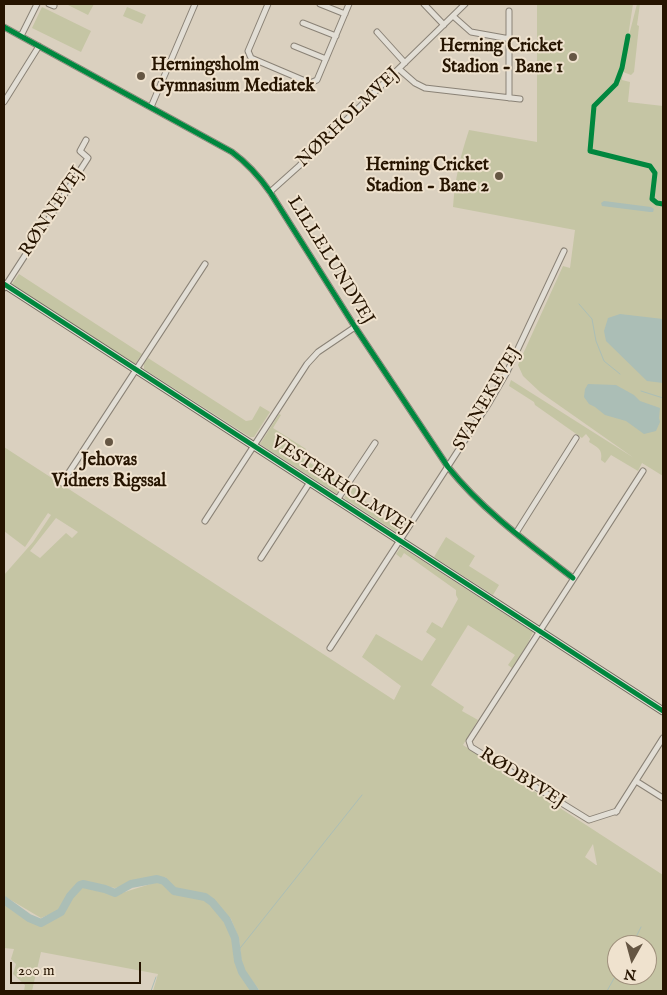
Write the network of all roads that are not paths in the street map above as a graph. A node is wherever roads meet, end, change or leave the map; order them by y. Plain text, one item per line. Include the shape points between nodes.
1 (37, 4) edge
2 (195, 4) edge
3 (268, 4) edge
4 (320, 4) edge
5 (349, 4) edge
6 (424, 4) edge
7 (465, 4) edge
8 (509, 11) dead end
9 (345, 14) junction
10 (454, 16) junction
11 (303, 23) dead end
12 (444, 24) junction
13 (4, 27) edge
14 (376, 32) dead end
15 (21, 36) junction
16 (336, 36) junction
17 (510, 39) junction
18 (39, 46) junction
19 (294, 46) dead end
20 (326, 60) junction
21 (405, 63) junction
22 (399, 69) junction
23 (509, 98) junction
24 (520, 99) dead end
25 (4, 102) edge
26 (151, 107) junction
27 (86, 140) dead end
28 (270, 192) junction
29 (564, 251) dead end
30 (205, 264) dead end
31 (4, 285) edge
32 (355, 326) junction
33 (136, 370) junction
34 (576, 438) dead end
35 (375, 443) dead end
36 (253, 446) junction
37 (448, 467) junction
38 (643, 471) dead end
39 (310, 482) junction
40 (62, 483) dead end
41 (338, 500) junction
42 (205, 521) dead end
43 (516, 533) junction
44 (400, 540) junction
45 (261, 558) dead end
46 (573, 578) junction
47 (540, 631) junction
48 (330, 648) dead end
49 (663, 711) edge
50 (663, 738) edge
51 (636, 781) junction
52 (663, 798) edge

1 - 15 street
2 - 26 street
3 - 20 street via 248,51 251,58 310,82 317,80
4 - 9 street
5 - 9 street
6 - 12 street
7 - 10 street, NØRHOLMVEJ
8 - 17 street
9 - 16 street
10 - 12 street, NØRHOLMVEJ
10 - 17 street via 471,32
11 - 16 street
12 - 21 street, NØRHOLMVEJ
13 - 15 street, LILLELUNDVEJ
14 - 21 street, NØRHOLMVEJ
15 - 18 street, LILLELUNDVEJ
16 - 20 street
17 - 23 street
18 - 25 street
18 - 26 street, LILLELUNDVEJ
19 - 20 street
21 - 22 street, NØRHOLMVEJ
22 - 23 street via 425,88
22 - 28 street, NØRHOLMVEJ
23 - 24 street
26 - 28 street, LILLELUNDVEJ via 232,152 256,173
27 - 31 street, RØNNEVEJ via 80,151 88,158
28 - 32 street, LILLELUNDVEJ
29 - 37 street, SVANEKEVEJ via 507,372
30 - 33 street
31 - 33 street, VESTERHOLMVEJ
32 - 36 street via 318,352 307,364
32 - 37 street, LILLELUNDVEJ
33 - 36 street, VESTERHOLMVEJ
33 - 40 street
34 - 43 street
35 - 41 street
36 - 39 street, VESTERHOLMVEJ
36 - 42 street
37 - 43 street, LILLELUNDVEJ via 482,506
37 - 44 street, SVANEKEVEJ
38 - 46 street
39 - 41 street, VESTERHOLMVEJ
39 - 45 street
41 - 44 street, VESTERHOLMVEJ
43 - 46 street, LILLELUNDVEJ
44 - 47 street, VESTERHOLMVEJ
44 - 48 street, SVANEKEVEJ
46 - 47 street
47 - 49 street, VESTERHOLMVEJ
47 - 51 street, RØDBYVEJ via 469,741 471,747 589,820 616,813
50 - 51 street
51 - 52 street

